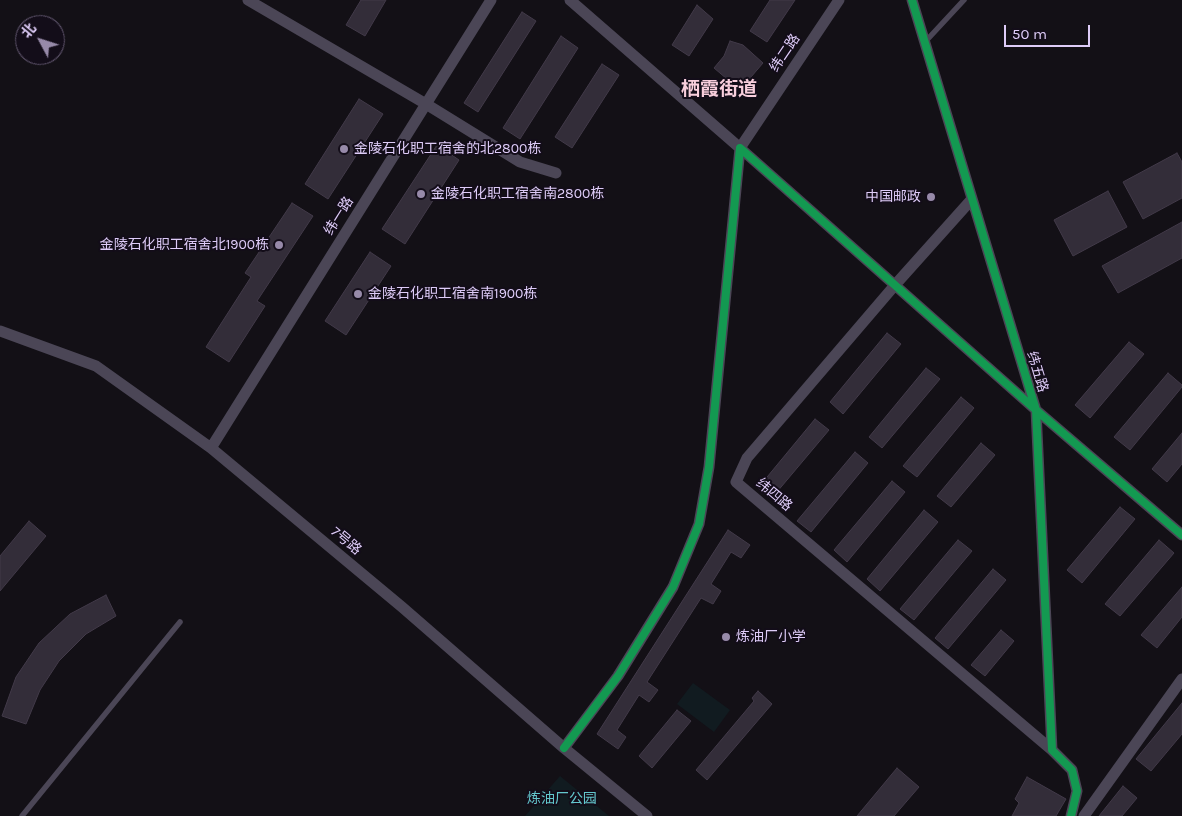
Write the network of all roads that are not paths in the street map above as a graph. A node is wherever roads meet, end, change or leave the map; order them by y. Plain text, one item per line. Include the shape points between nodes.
1 (248, 0) edge
2 (491, 0) edge
3 (570, 0) edge
4 (839, 0) edge
5 (912, 0) edge
6 (964, 0) edge
7 (925, 42) junction
8 (426, 104) junction
9 (740, 148) junction
10 (556, 173) dead end
11 (972, 199) junction
12 (895, 286) junction
13 (0, 331) edge
14 (1036, 410) junction
15 (211, 448) junction
16 (1182, 535) edge
17 (180, 622) dead end
18 (1182, 678) edge
19 (564, 748) junction
20 (1052, 750) junction
21 (22, 816) edge
22 (647, 816) edge
23 (1071, 816) edge
24 (1084, 816) edge

1 - 8 street
2 - 8 street, 纬一路
3 - 9 street
4 - 9 street, 纬二路
5 - 7 street, 纬五路
6 - 7 lane
7 - 11 street, 纬五路
8 - 10 street via 520,162
8 - 15 street, 纬一路
9 - 12 street
9 - 19 street via 710,467 699,524 673,587 618,676
11 - 12 street, 纬四路
11 - 14 street, 纬五路
12 - 14 street
12 - 20 street, 纬四路 via 747,458 736,482
13 - 15 street, 7号路 via 96,366
14 - 16 street
14 - 20 street, 纬五路
15 - 19 street, 7号路 via 402,607
17 - 21 lane
18 - 24 street
19 - 22 street, 7号路
20 - 23 street via 1072,770 1077,791

